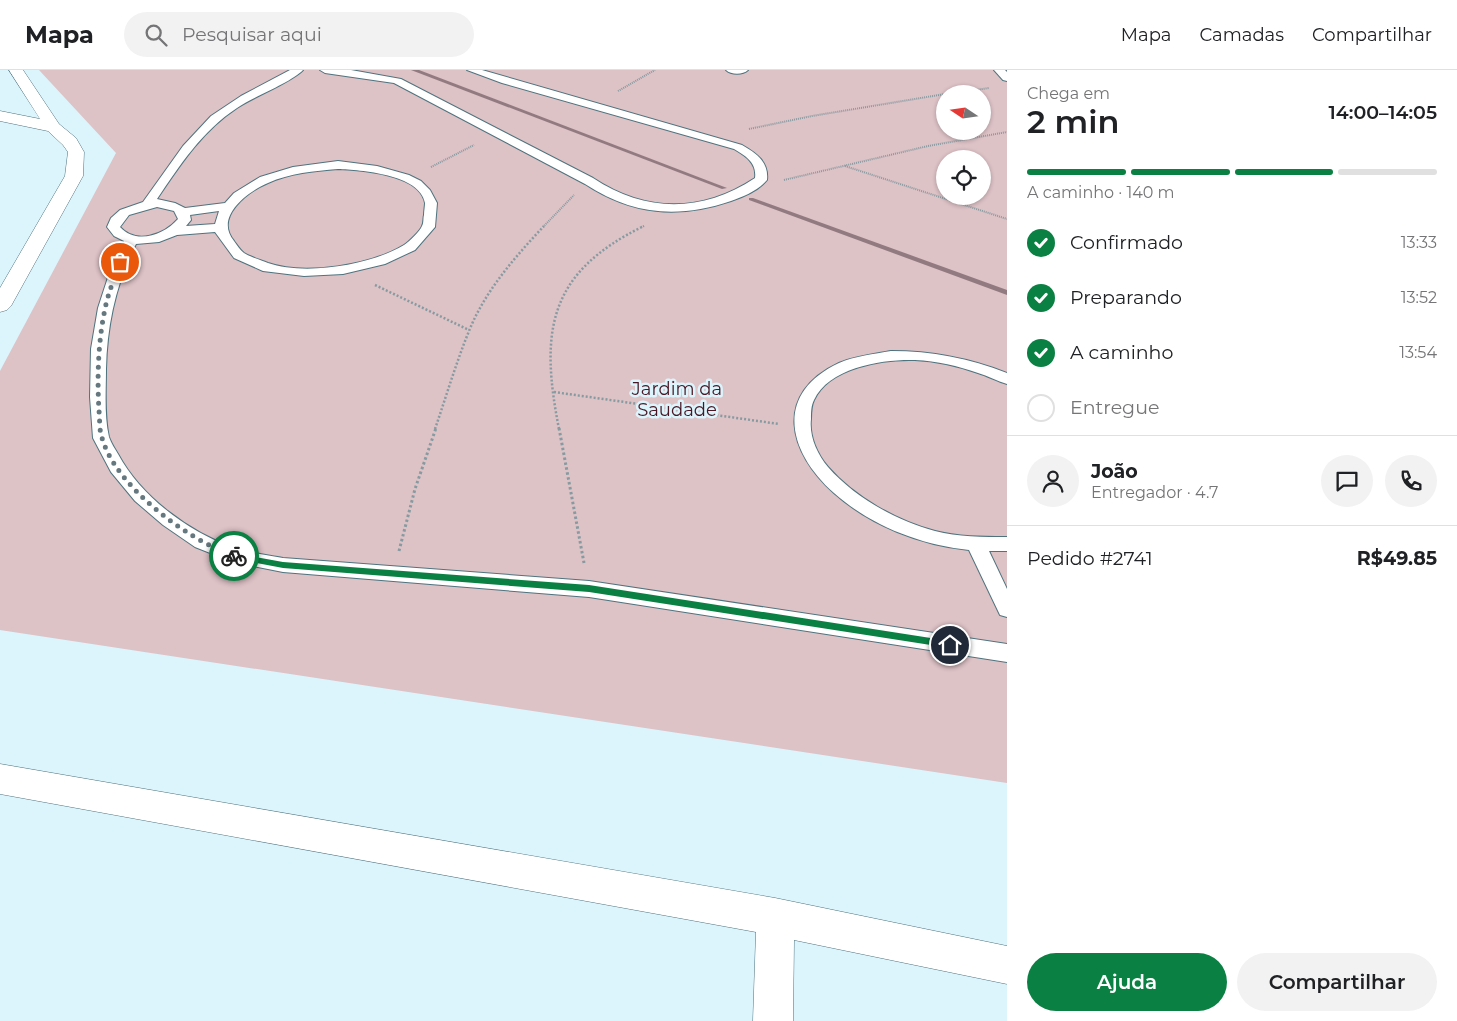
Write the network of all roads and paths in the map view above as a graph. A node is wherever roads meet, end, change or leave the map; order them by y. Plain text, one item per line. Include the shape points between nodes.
1 (16, 70) edge
2 (298, 70) edge
3 (325, 70) edge
4 (472, 70) edge
5 (655, 70) edge
6 (731, 70) edge
7 (743, 70) edge
8 (999, 70) edge
9 (1007, 78) edge
10 (997, 87) dead end
11 (991, 88) edge
12 (936, 95) edge
13 (591, 106) junction
14 (0, 116) edge
15 (53, 127) junction
16 (1007, 132) edge
17 (497, 134) junction
18 (706, 138) junction
19 (844, 165) junction
20 (408, 179) junction
21 (589, 181) junction
22 (756, 184) junction
23 (147, 205) junction
24 (229, 206) junction
25 (687, 207) junction
26 (183, 212) junction
27 (1007, 219) edge
28 (220, 228) junction
29 (174, 231) junction
30 (132, 239) junction
31 (345, 270) junction
32 (0, 306) edge
33 (469, 330) junction
34 (1007, 379) edge
35 (554, 392) junction
36 (802, 427) junction
37 (976, 544) junction
38 (1007, 544) edge
39 (393, 575) junction
40 (589, 588) junction
41 (1007, 610) edge
42 (1007, 653) edge
43 (0, 779) edge
44 (775, 917) junction
45 (1007, 965) edge
46 (774, 1021) edge

1 - 15 street
2 - 23 lane via 240,101 216,118 182,153
3 - 17 lane via 397,81
4 - 13 lane
5 - 13 path
6 - 7 lane
8 - 9 lane
10 - 11 path
12 - 18 path
13 - 18 lane
14 - 15 street
15 - 32 street via 76,152 74,176
16 - 19 path
17 - 20 path
17 - 21 lane
18 - 22 lane via 738,147 755,158 763,172 762,180
19 - 22 path via 773,183
19 - 27 path
20 - 24 lane via 364,167 308,168 254,184
20 - 31 lane via 431,201 433,214 428,228 416,242 398,254
21 - 25 lane via 627,201 663,208
21 - 33 path via 512,260
22 - 25 lane via 727,198
23 - 26 lane via 168,204
23 - 30 lane via 126,212 114,222 116,233
24 - 26 lane
24 - 28 lane via 223,213
25 - 35 path via 688,210 681,214 646,225 619,240 572,281 560,301 553,325 550,358
26 - 29 lane via 185,220
28 - 29 lane
28 - 31 lane via 225,242 238,254 258,264 314,273
29 - 30 lane via 154,239
30 - 39 lane via 120,262 105,308 99,349 98,397 102,438 117,468 141,497 169,520 202,542 233,555 283,565
31 - 33 path
33 - 39 path via 416,489
34 - 36 lane via 969,365 933,358 897,356 864,360 837,369 817,384 804,404
35 - 36 path
35 - 40 path
36 - 37 lane via 809,452 823,471 855,502 891,522 924,534
37 - 38 lane
37 - 41 lane
39 - 40 lane
40 - 42 lane
43 - 44 street
44 - 45 street
44 - 46 street

